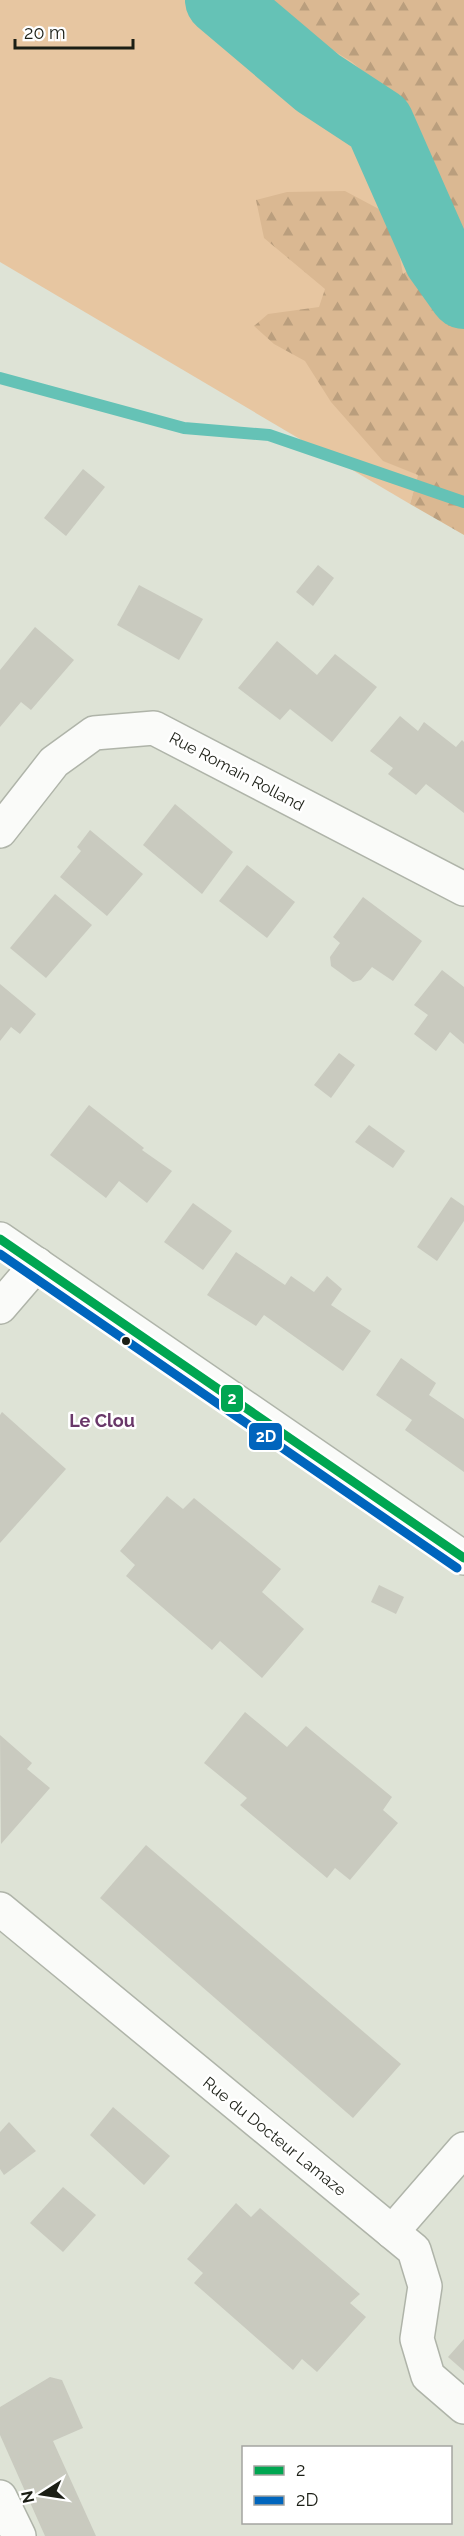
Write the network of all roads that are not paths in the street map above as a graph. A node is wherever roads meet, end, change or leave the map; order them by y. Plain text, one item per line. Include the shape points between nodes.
1 (0, 831) edge
2 (464, 889) edge
3 (0, 1239) edge
4 (37, 1264) junction
5 (0, 1307) edge
6 (464, 1558) edge
7 (0, 1909) edge
8 (464, 2149) edge
9 (392, 2232) junction
10 (464, 2407) edge
11 (0, 2497) edge
12 (20, 2536) edge

1 - 2 street, Rue Romain Rolland via 54,762 94,733 154,728
3 - 4 street
4 - 5 street
4 - 6 street
7 - 9 street, Rue du Docteur Lamaze
8 - 9 street
9 - 10 street, Rue du Docteur Lamaze via 414,2250 425,2286 417,2339 428,2376
11 - 12 street

